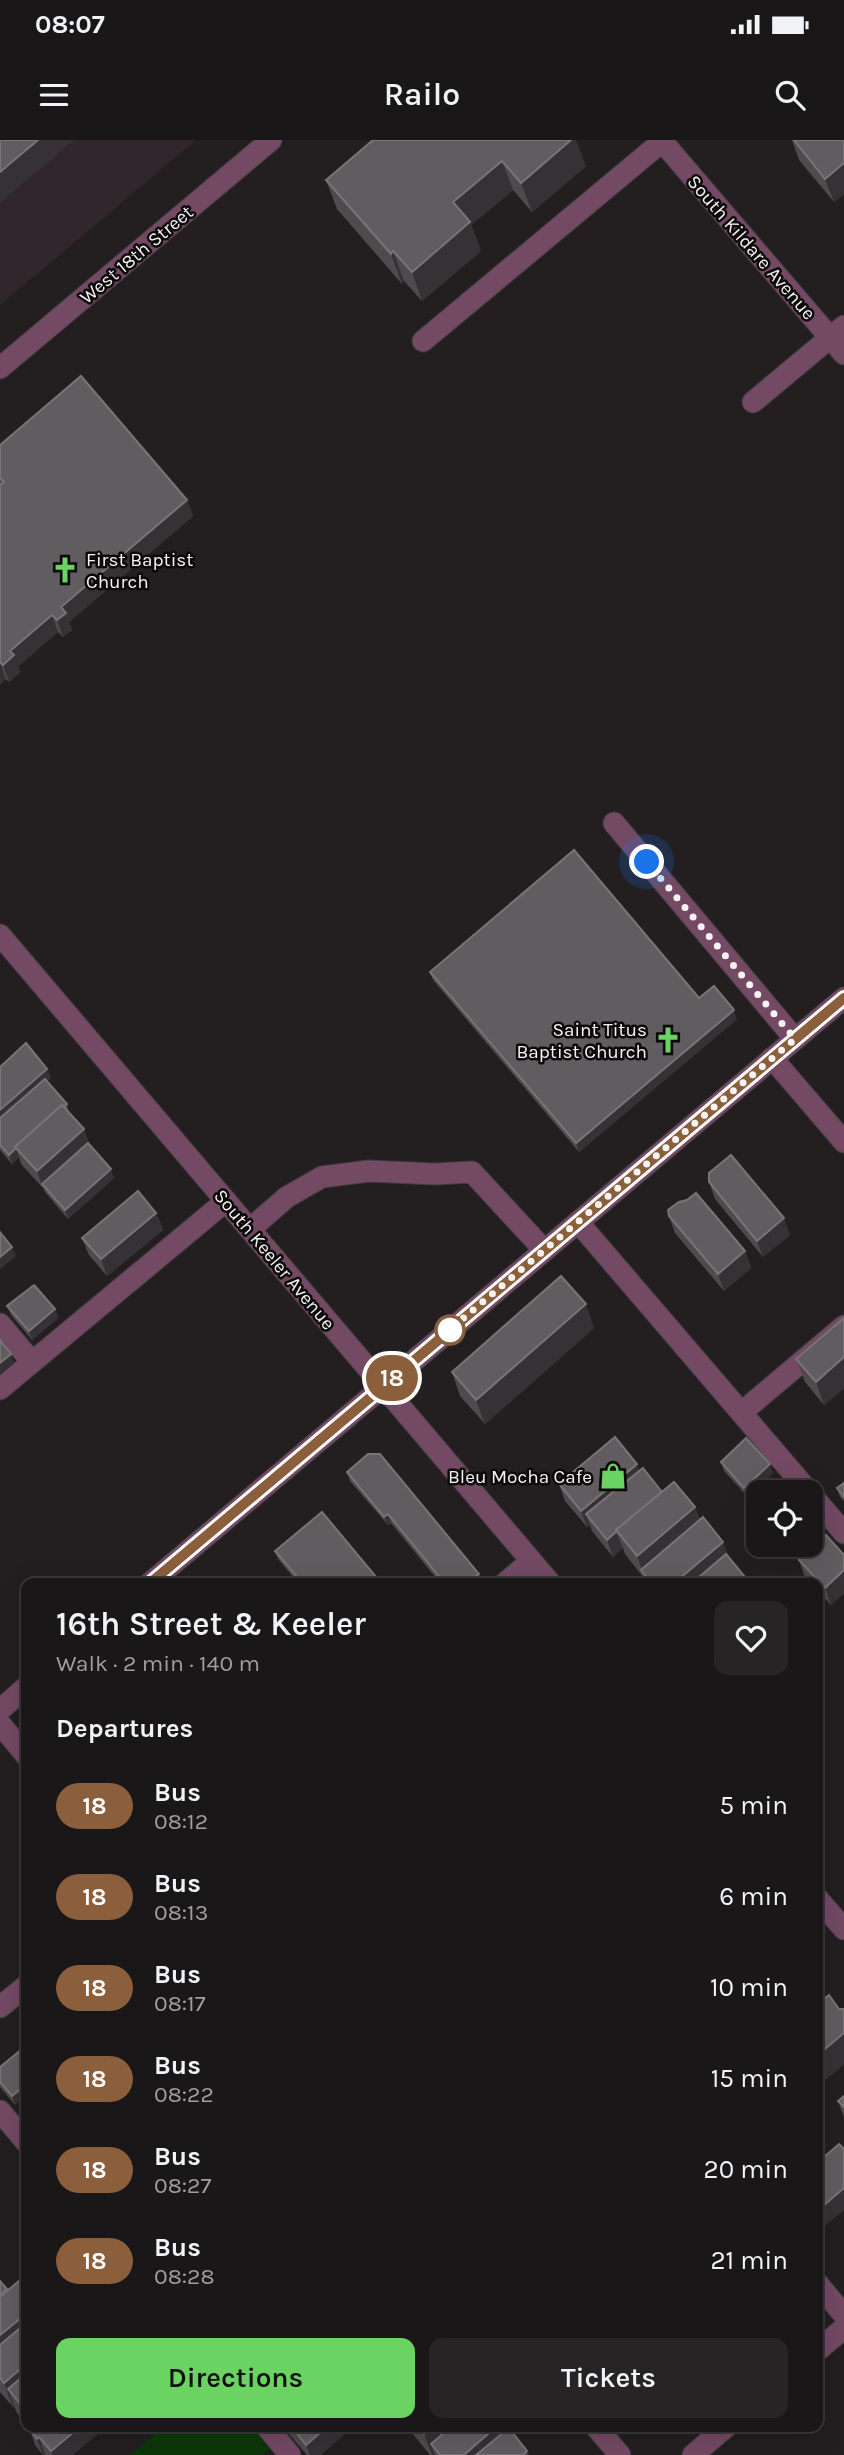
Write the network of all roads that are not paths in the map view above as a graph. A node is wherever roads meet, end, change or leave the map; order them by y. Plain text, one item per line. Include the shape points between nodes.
1 (271, 140) edge
2 (662, 141) edge
3 (248, 147) edge
4 (839, 339) edge
5 (423, 341) dead end
6 (0, 368) edge
7 (753, 402) dead end
8 (614, 823) dead end
9 (0, 934) edge
10 (844, 998) edge
11 (795, 1039) junction
12 (772, 1058) junction
13 (844, 1142) edge
14 (226, 1201) junction
15 (578, 1222) junction
16 (250, 1229) junction
17 (544, 1250) junction
18 (0, 1324) edge
19 (844, 1326) edge
20 (33, 1362) junction
21 (382, 1386) junction
22 (0, 1390) edge
23 (742, 1412) junction
24 (799, 1480) edge
25 (823, 1508) edge
26 (844, 1533) edge
27 (531, 1561) junction
28 (156, 1578) edge
29 (511, 1578) edge
30 (546, 1578) edge
31 (21, 1691) edge
32 (0, 1710) edge
33 (0, 1724) edge
34 (21, 1749) edge
35 (823, 1905) edge
36 (844, 1929) edge
37 (21, 1990) edge
38 (0, 2007) edge
39 (0, 2111) edge
40 (21, 2136) edge
41 (823, 2290) edge
42 (844, 2315) edge
43 (844, 2328) edge
44 (823, 2346) edge
45 (271, 2432) edge
46 (600, 2432) edge
47 (720, 2432) edge
48 (290, 2455) edge
49 (620, 2455) edge
50 (693, 2455) edge

1 - 3 street, West 18th Street
2 - 4 street, South Kildare Avenue
2 - 5 street
3 - 6 street, West 18th Street
4 - 7 street
8 - 11 street
9 - 14 street, South Keeler Avenue
10 - 11 street
11 - 12 street
12 - 13 street
12 - 15 street
14 - 16 street, South Keeler Avenue
14 - 20 street
15 - 17 street
15 - 23 street
16 - 17 street via 287,1197 322,1177 369,1171 472,1172
16 - 21 street, South Keeler Avenue
17 - 21 street
18 - 20 street
19 - 23 street
20 - 22 street
21 - 27 street, South Keeler Avenue
21 - 28 street
23 - 24 street
25 - 26 street
27 - 29 street
27 - 30 street, South Keeler Avenue
31 - 32 street
33 - 34 street
35 - 36 street
37 - 38 street
39 - 40 street
41 - 42 street
43 - 44 street
45 - 48 street
46 - 49 street
47 - 50 street

